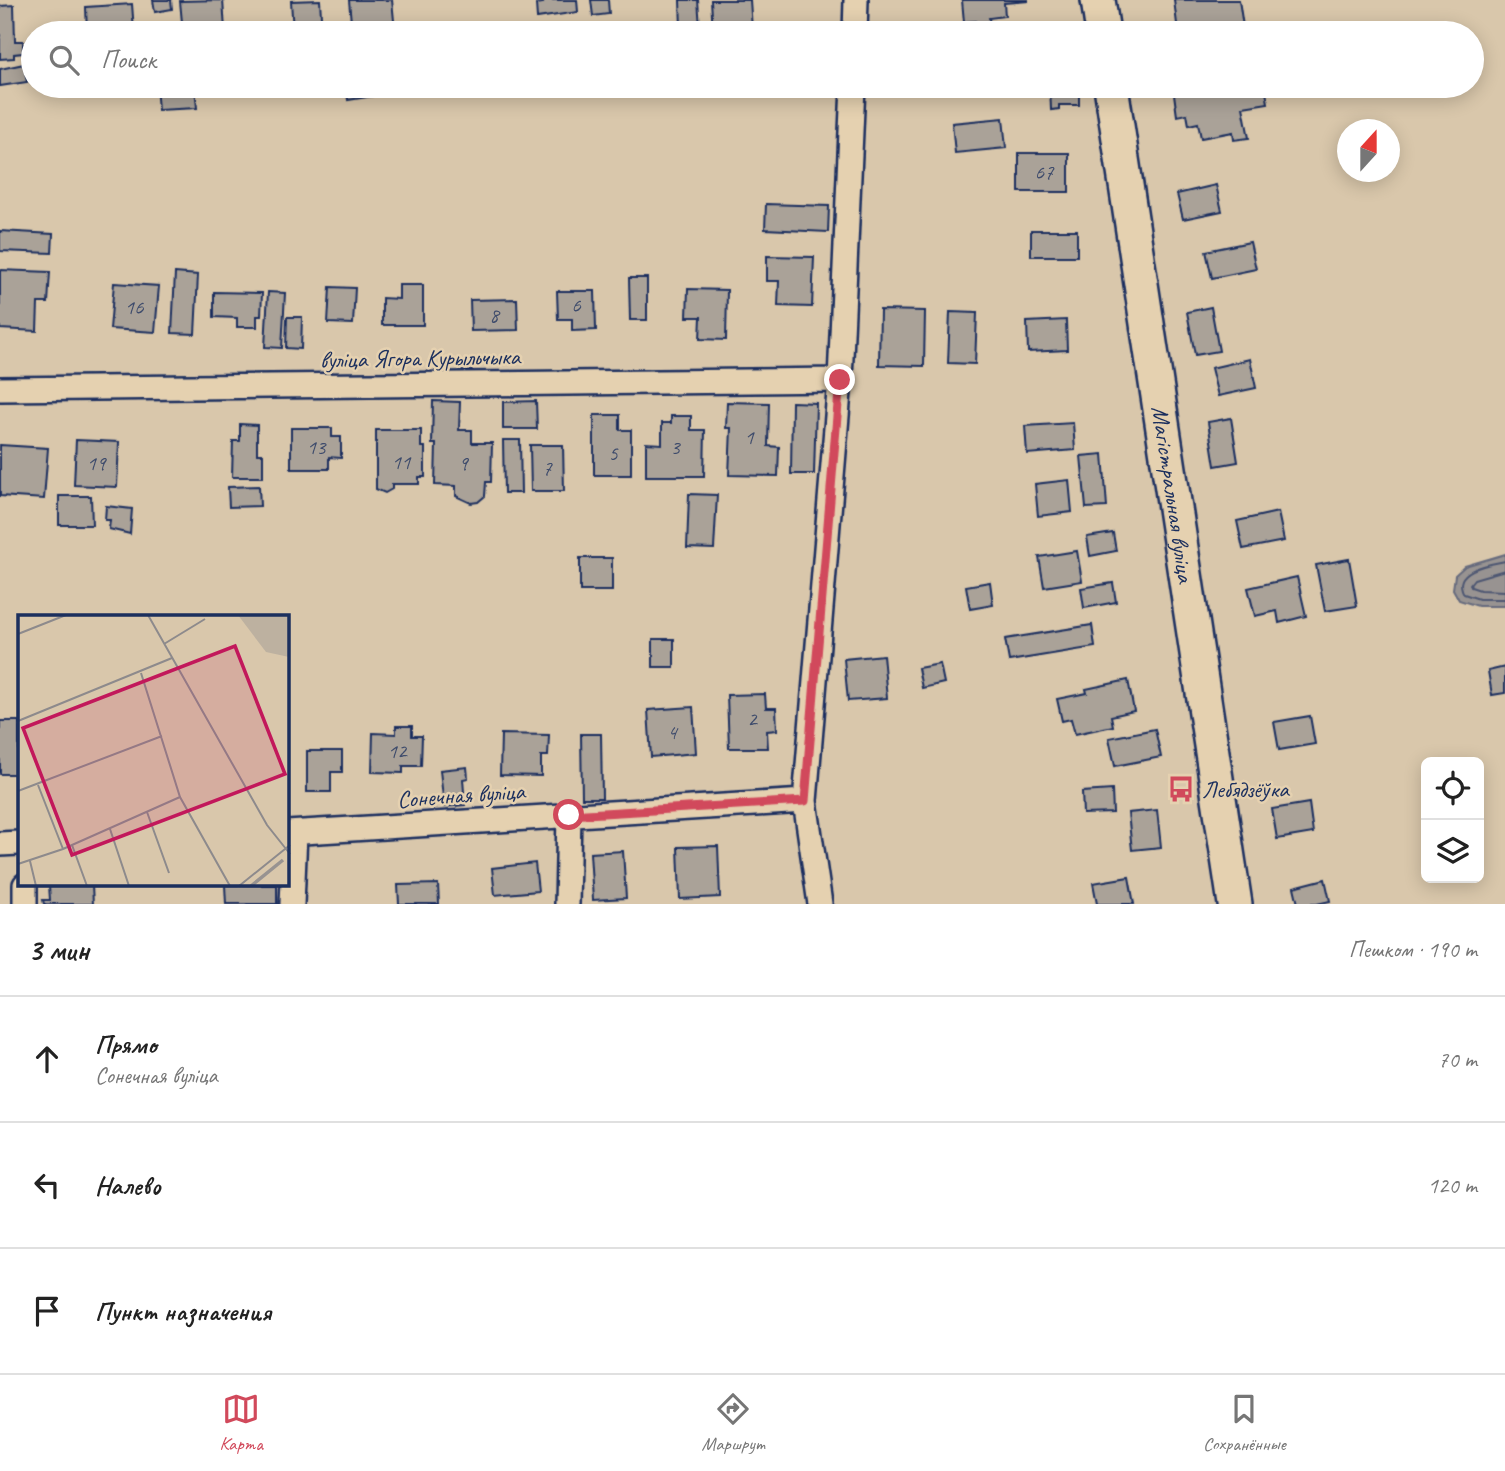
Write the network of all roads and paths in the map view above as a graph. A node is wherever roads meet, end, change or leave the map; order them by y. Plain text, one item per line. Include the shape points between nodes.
1 (856, 0) edge
2 (1098, 0) edge
3 (855, 21) edge
4 (1101, 21) edge
5 (852, 98) edge
6 (1113, 98) edge
7 (840, 380) junction
8 (0, 389) edge
9 (805, 801) junction
10 (569, 815) junction
11 (291, 833) edge
12 (0, 844) edge
13 (18, 844) edge
14 (25, 886) edge
15 (25, 904) edge
16 (292, 904) edge
17 (567, 904) edge
18 (820, 904) edge
19 (1234, 904) edge

1 - 3 street
2 - 4 main road
5 - 7 street
6 - 19 main road, Магістральная вуліца
7 - 8 street, вуліца Ягора Курыльчыка
7 - 9 street
9 - 10 street, Сонечная вуліца
9 - 18 street
10 - 11 street, Сонечная вуліца
10 - 17 street
11 - 16 street
12 - 13 street
14 - 15 street

